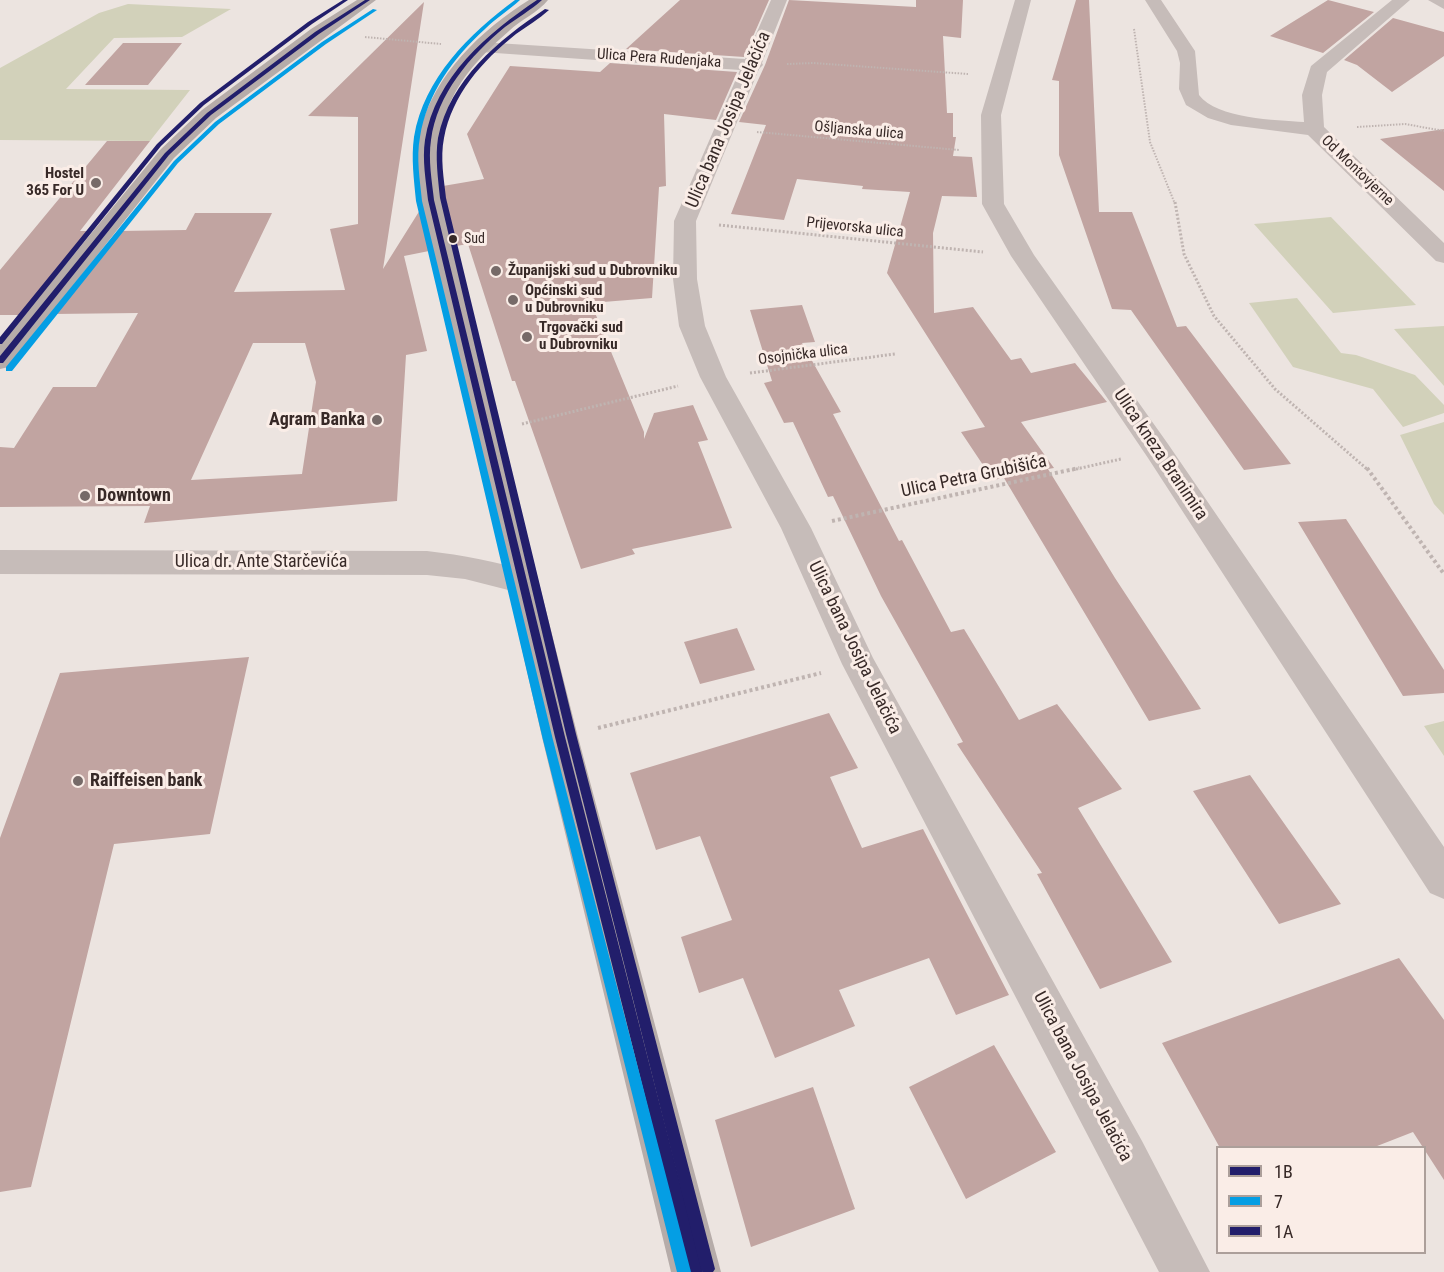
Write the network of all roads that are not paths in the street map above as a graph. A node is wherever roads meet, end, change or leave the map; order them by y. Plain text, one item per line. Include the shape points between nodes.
1 (368, 0) edge
2 (540, 0) edge
3 (779, 0) edge
4 (1023, 0) edge
5 (1153, 0) edge
6 (1402, 0) edge
7 (1436, 0) edge
8 (1444, 4) edge
9 (481, 47) junction
10 (754, 65) junction
11 (1314, 129) junction
12 (1444, 256) edge
13 (0, 361) edge
14 (0, 562) edge
15 (520, 581) junction
16 (1444, 880) edge
17 (696, 1272) edge
18 (1185, 1272) edge

1 - 13 main road via 209,114 167,154
2 - 9 main road
3 - 10 street, Ulica bana Josipa Jelačića
4 - 16 street, Ulica kneza Branimira via 991,115 993,204 1023,256
5 - 11 street via 1187,53 1188,89 1194,102 1212,112 1251,123
6 - 11 street, Od Montovjerne via 1318,70 1312,95
7 - 8 street
9 - 10 street, Ulica Pera Rudenjaka
9 - 15 main road via 447,90 430,132 428,164 431,200
10 - 18 street, Ulica bana Josipa Jelačića via 685,221 685,279 692,326 713,377 796,528 858,664
11 - 12 street, Od Montovjerne
14 - 15 street, Ulica dr. Ante Starčevića via 427,563 465,567
15 - 17 main road

